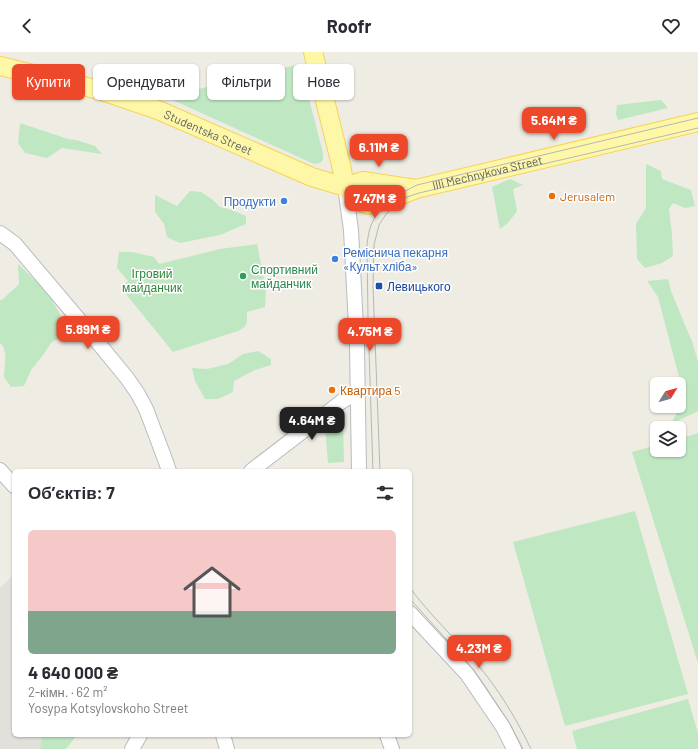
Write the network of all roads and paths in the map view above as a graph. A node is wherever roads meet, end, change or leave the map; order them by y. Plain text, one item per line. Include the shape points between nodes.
1 (313, 52) edge
2 (0, 66) edge
3 (698, 122) edge
4 (345, 187) junction
5 (0, 233) edge
6 (358, 391) junction
7 (168, 469) edge
8 (254, 469) edge
9 (359, 469) edge
10 (0, 470) edge
11 (12, 484) edge
12 (412, 616) edge
13 (139, 737) edge
14 (224, 737) edge
15 (388, 737) edge
16 (132, 749) edge
17 (227, 749) edge
18 (392, 749) edge
19 (514, 749) edge

1 - 4 main road
2 - 4 main road, Studentska Street via 99,90 158,110 312,177
3 - 4 main road, Illi Mechnykova Street via 416,189 368,205 356,200
4 - 6 street via 351,233
5 - 7 street via 14,244 127,378 146,409
6 - 8 street
6 - 9 street
10 - 11 street
12 - 19 street via 466,674 503,727
13 - 16 street
14 - 17 street
15 - 18 street

